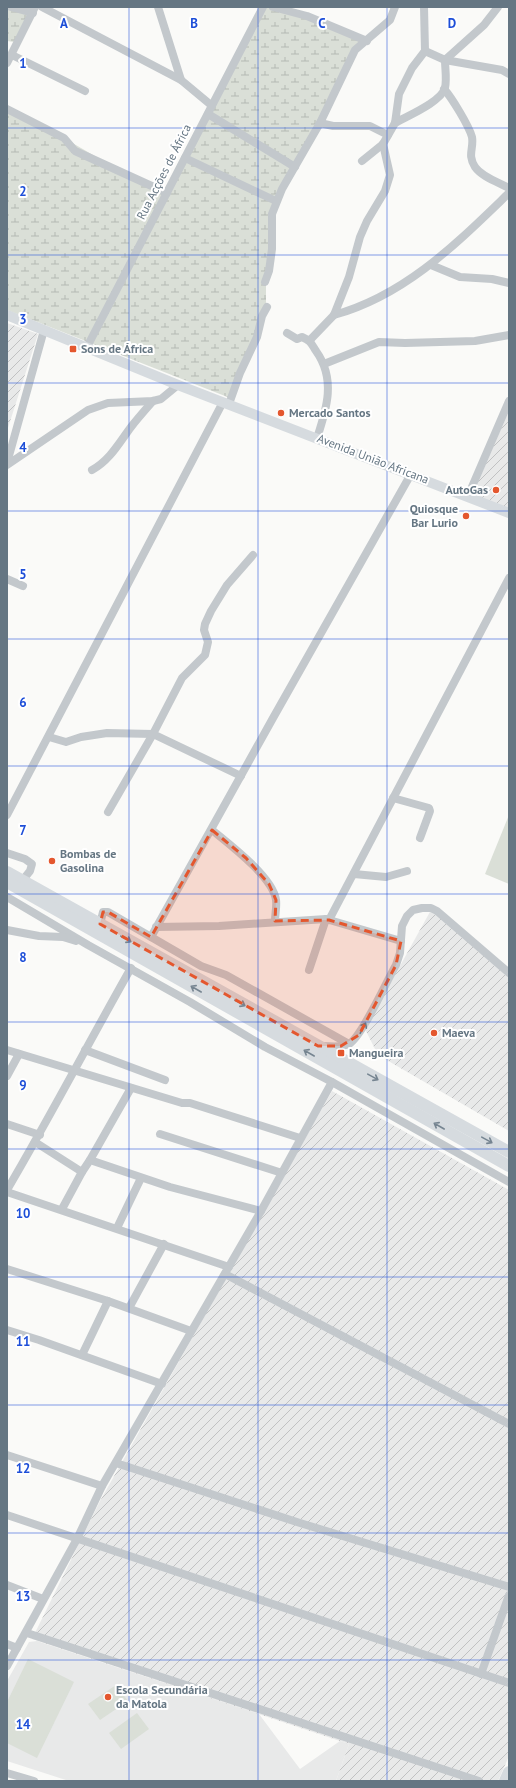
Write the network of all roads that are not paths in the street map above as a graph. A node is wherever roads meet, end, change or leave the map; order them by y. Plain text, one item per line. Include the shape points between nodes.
1 (11, 7) edge
2 (42, 7) edge
3 (158, 7) edge
4 (263, 7) edge
5 (273, 7) edge
6 (395, 7) edge
7 (424, 7) edge
8 (498, 7) edge
9 (34, 10) edge
10 (366, 42) junction
11 (425, 51) junction
12 (12, 55) junction
13 (445, 60) junction
14 (7, 63) edge
15 (509, 74) edge
16 (181, 80) junction
17 (444, 90) junction
18 (85, 91) dead end
19 (212, 105) junction
20 (7, 109) edge
21 (208, 114) junction
22 (320, 123) junction
23 (394, 123) junction
24 (388, 135) junction
25 (383, 144) junction
26 (185, 158) junction
27 (362, 161) dead end
28 (294, 167) junction
29 (509, 188) edge
30 (167, 193) junction
31 (509, 193) edge
32 (276, 202) junction
33 (431, 265) junction
34 (265, 282) dead end
35 (509, 283) edge
36 (267, 307) dead end
37 (7, 316) edge
38 (334, 316) junction
39 (44, 330) junction
40 (287, 333) dead end
41 (509, 335) edge
42 (310, 340) junction
43 (87, 347) junction
44 (324, 364) junction
45 (178, 385) junction
46 (153, 401) junction
47 (509, 401) edge
48 (226, 403) junction
49 (317, 438) junction
50 (7, 464) edge
51 (92, 470) dead end
52 (411, 474) junction
53 (468, 496) junction
54 (509, 513) edge
55 (253, 555) dead end
56 (509, 578) edge
57 (7, 579) edge
58 (23, 586) dead end
59 (153, 734) junction
60 (49, 737) junction
61 (242, 776) junction
62 (393, 798) junction
63 (108, 812) dead end
64 (7, 815) edge
65 (212, 830) junction
66 (420, 838) dead end
67 (7, 853) edge
68 (408, 871) dead end
69 (7, 872) edge
70 (354, 874) junction
71 (22, 881) junction
72 (7, 882) edge
73 (7, 897) edge
74 (327, 920) junction
75 (275, 921) junction
76 (100, 924) junction
77 (156, 927) junction
78 (7, 930) edge
79 (151, 937) junction
80 (401, 941) junction
81 (88, 945) junction
82 (131, 968) junction
83 (309, 970) dead end
84 (509, 973) edge
85 (349, 1044) junction
86 (318, 1046) junction
87 (7, 1050) edge
88 (85, 1050) junction
89 (19, 1054) junction
90 (74, 1070) junction
91 (7, 1076) edge
92 (165, 1080) dead end
93 (332, 1082) junction
94 (130, 1088) junction
95 (7, 1124) edge
96 (160, 1134) dead end
97 (300, 1138) junction
98 (37, 1139) junction
99 (509, 1152) edge
100 (90, 1160) junction
101 (509, 1166) edge
102 (82, 1172) junction
103 (282, 1173) junction
104 (141, 1178) junction
105 (509, 1182) edge
106 (7, 1191) edge
107 (62, 1209) junction
108 (261, 1211) junction
109 (117, 1228) junction
110 (164, 1244) junction
111 (7, 1269) edge
112 (227, 1270) junction
113 (108, 1301) junction
114 (129, 1308) junction
115 (7, 1330) edge
116 (191, 1332) junction
117 (82, 1355) junction
118 (162, 1384) junction
119 (509, 1424) edge
120 (7, 1455) edge
121 (116, 1463) junction
122 (102, 1486) junction
123 (7, 1515) edge
124 (77, 1539) junction
125 (7, 1585) edge
126 (509, 1587) edge
127 (509, 1595) edge
128 (44, 1598) junction
129 (26, 1633) junction
130 (7, 1644) edge
131 (17, 1648) junction
132 (7, 1666) edge
133 (481, 1674) junction
134 (509, 1683) edge
135 (509, 1772) edge
136 (7, 1773) edge
137 (34, 1781) edge
138 (479, 1781) edge
139 (505, 1781) edge

1 - 9 street
2 - 16 street
3 - 16 street
4 - 19 street, Rua Acções de África
5 - 10 street via 307,16
6 - 10 street via 390,20
7 - 11 street
8 - 13 street via 484,24
9 - 12 street
10 - 22 street via 355,50
11 - 13 street
11 - 23 street via 412,68 399,94
12 - 14 street
12 - 18 street
13 - 15 street via 502,70
13 - 17 street
16 - 19 street
17 - 23 street via 421,110
17 - 29 street via 452,98 472,138 470,157 476,168
19 - 21 street, Rua Acções de África
20 - 30 street via 64,138 75,151
21 - 26 street, Rua Acções de África
21 - 28 street
22 - 24 street via 333,126 370,126
22 - 28 street
23 - 24 street
24 - 25 street
25 - 27 street
25 - 38 street via 389,180 360,238
26 - 30 street, Rua Acções de África
26 - 32 street
28 - 32 street
30 - 43 street, Rua Acções de África
31 - 33 street
32 - 34 street via 272,214 271,260
33 - 35 street via 460,277
33 - 38 street via 364,305
36 - 48 street via 257,337
37 - 39 main road, Avenida União Africana
38 - 42 street
39 - 43 main road, Avenida União Africana
39 - 50 street
40 - 42 street via 297,339 302,337
41 - 44 street via 475,341 379,342
42 - 44 street
43 - 45 main road, Avenida União Africana
44 - 49 street via 328,397
45 - 46 street via 161,399
45 - 48 main road, Avenida União Africana
46 - 50 street via 123,402 96,407
46 - 51 street via 109,457
47 - 53 street
48 - 49 main road, Avenida União Africana
48 - 60 street
49 - 52 main road, Avenida União Africana
52 - 53 main road, Avenida União Africana
52 - 61 street
53 - 54 main road, Avenida União Africana
55 - 59 street via 227,585 211,611 204,630 208,642 205,656 182,678
56 - 62 street
57 - 58 street
59 - 60 street via 107,733 66,742
59 - 61 street
59 - 63 street
60 - 64 street
61 - 65 street
62 - 66 street via 429,808
62 - 70 street
65 - 75 street via 246,858 269,884 276,900
65 - 77 street
67 - 71 street via 24,858 32,864
68 - 70 street via 386,877
69 - 71 highway
70 - 74 street
71 - 76 highway
101 -> 72 highway
73 - 81 street
74 - 75 street
74 - 80 street
74 - 83 street
75 - 77 street via 219,926
76 - 79 street via 103,912 108,912
76 -> 86 highway
77 - 79 street
78 - 81 street via 63,937
79 - 85 street via 201,966 226,975
80 - 84 street via 402,926 413,910 438,910
85 -> 80 street via 359,1035 396,965
81 - 82 street
82 - 88 street
82 - 93 street via 265,1047
85 - 86 street
86 -> 99 highway
87 - 89 street
88 - 90 street
88 - 92 street
89 - 90 street
89 - 91 street
90 - 94 street
90 - 98 street
93 - 97 street
93 - 105 street
94 - 97 street via 190,1103
94 - 100 street
95 - 98 street
96 - 103 street
97 - 103 street
98 - 102 street
98 - 106 street
100 - 102 street
100 - 104 street
102 - 107 street
103 - 108 street
104 - 108 street
104 - 109 street
106 - 107 street
107 - 109 street
108 - 112 street
109 - 110 street
110 - 112 street
110 - 114 street
111 - 113 street
112 - 116 street
112 - 119 street
113 - 114 street
113 - 117 street
114 - 116 street
115 - 117 street
116 - 118 street
117 - 118 street
118 - 121 street
120 - 122 street
121 - 122 street
121 - 126 street
122 - 124 street
123 - 124 street
124 - 128 street
124 - 133 street
125 - 128 street
127 - 133 street
128 - 129 street
129 - 131 street
129 - 138 street
130 - 131 street
131 - 132 street
133 - 134 street
135 - 139 highway
136 - 137 street

